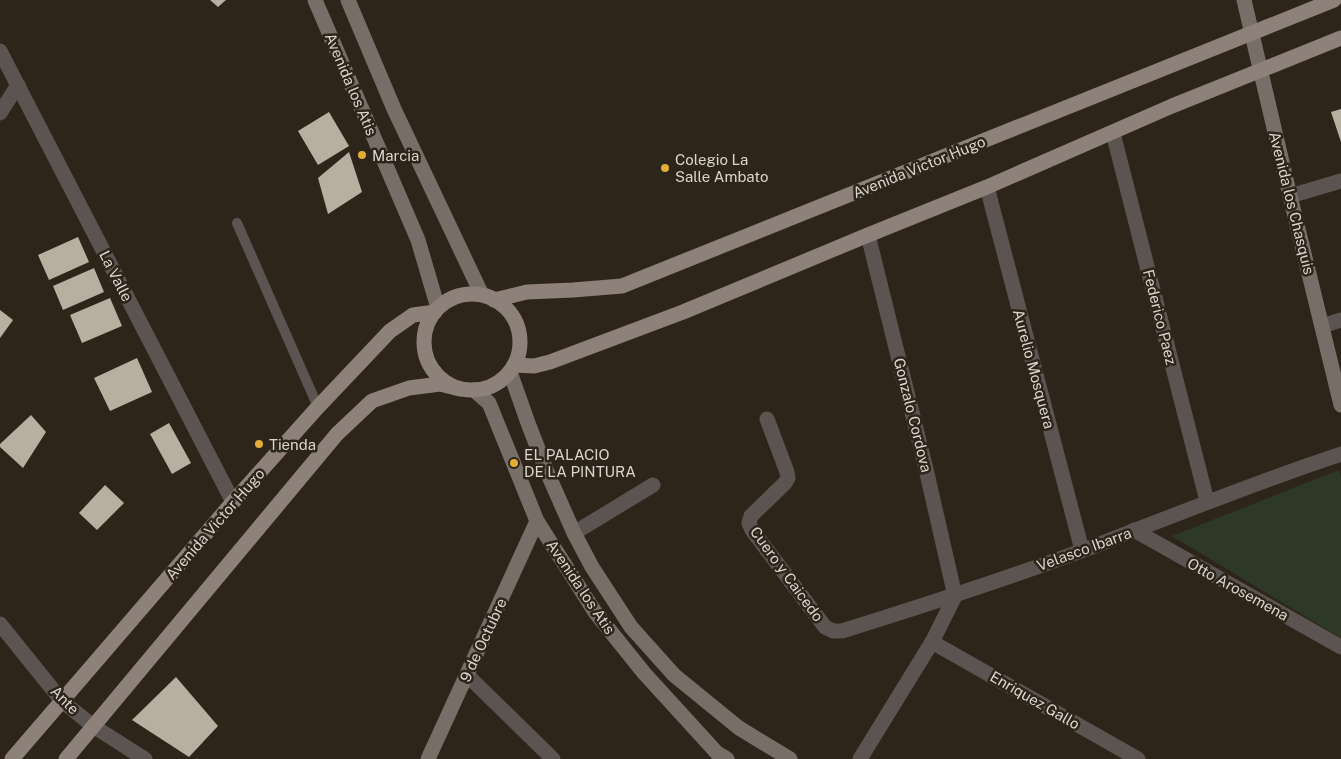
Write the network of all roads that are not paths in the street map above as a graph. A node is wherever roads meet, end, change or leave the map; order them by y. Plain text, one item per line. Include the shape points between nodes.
1 (316, 0) edge
2 (348, 0) edge
3 (1244, 0) edge
4 (1334, 0) edge
5 (1252, 33) junction
6 (1341, 38) edge
7 (0, 51) edge
8 (1260, 71) junction
9 (18, 85) junction
10 (0, 113) edge
11 (1113, 133) junction
12 (1341, 181) edge
13 (987, 187) junction
14 (1290, 196) junction
15 (237, 223) dead end
16 (868, 235) junction
17 (488, 297) junction
18 (436, 310) junction
19 (1341, 320) edge
20 (1322, 326) junction
21 (512, 368) junction
22 (467, 389) junction
23 (1341, 405) edge
24 (318, 407) junction
25 (767, 419) dead end
26 (1341, 454) edge
27 (653, 485) dead end
28 (1208, 501) junction
29 (233, 502) junction
30 (537, 521) junction
31 (1134, 530) junction
32 (574, 533) junction
33 (1082, 550) junction
34 (955, 596) junction
35 (0, 624) edge
36 (825, 627) joint
37 (932, 642) junction
38 (1341, 647) edge
39 (467, 675) junction
40 (62, 700) junction
41 (93, 726) junction
42 (12, 759) edge
43 (66, 759) edge
44 (144, 759) edge
45 (428, 759) edge
46 (553, 759) edge
47 (727, 759) edge
48 (790, 759) edge
49 (860, 759) edge
50 (1138, 759) edge

1 - 18 main road, Avenida los Atis via 418,240
2 - 17 main road, Avenida los Atis via 394,109
3 - 5 main road, Avenida los Chasquis
4 - 5 main road, Avenida Victor Hugo
5 - 8 main road, Avenida los Chasquis
5 - 17 main road, Avenida Victor Hugo via 622,286
6 - 8 main road
7 - 9 street, La Valle
8 - 11 main road
8 - 14 main road, Avenida los Chasquis
9 - 10 street
9 - 29 street, La Valle
11 - 13 main road
11 - 28 street, Federico Paez
12 - 14 street
13 - 16 main road
13 - 33 street, Aurelio Mosquera
14 - 20 main road, Avenida los Chasquis
15 - 24 lane
16 - 21 main road via 683,312 550,362
16 - 34 street, Gonzalo Cordova
17 - 18 main road via 466,294 451,299
17 - 21 main road, Avenida los Atis via 507,309 515,321 520,336 519,351
18 - 22 main road, Avenida los Atis via 425,334 426,357 445,382
18 - 24 main road, Avenida Victor Hugo via 413,316 390,331
19 - 20 street
20 - 23 main road, Avenida los Chasquis
21 - 22 main road via 494,384
21 - 32 main road, Avenida los Atis via 534,439
22 - 30 main road, Avenida los Atis via 489,403
22 - 41 main road via 440,384 408,388 372,402 337,434
24 - 29 main road, Avenida Victor Hugo
25 - 36 street, Cuero y Caicedo via 788,478 751,516 749,523
26 - 28 street, Velasco Ibarra
27 - 32 street
28 - 31 street, Velasco Ibarra
29 - 40 main road, Avenida Victor Hugo
30 - 39 main road, 9 de Octubre
30 - 47 main road, Avenida los Atis via 595,612 644,673 717,753
31 - 33 street, Velasco Ibarra
31 - 38 street, Otto Arosemena
32 - 48 main road, Avenida los Atis via 592,567 632,627 674,674 739,728
33 - 34 street, Velasco Ibarra
34 - 36 street, Velasco Ibarra via 842,631
34 - 37 street
35 - 40 street, Ante
37 - 49 street
37 - 50 street, Enriquez Gallo
39 - 45 main road, 9 de Octubre
39 - 46 street
40 - 41 street, Ante
40 - 42 main road, Avenida Victor Hugo
41 - 43 main road
41 - 44 street, Ante

